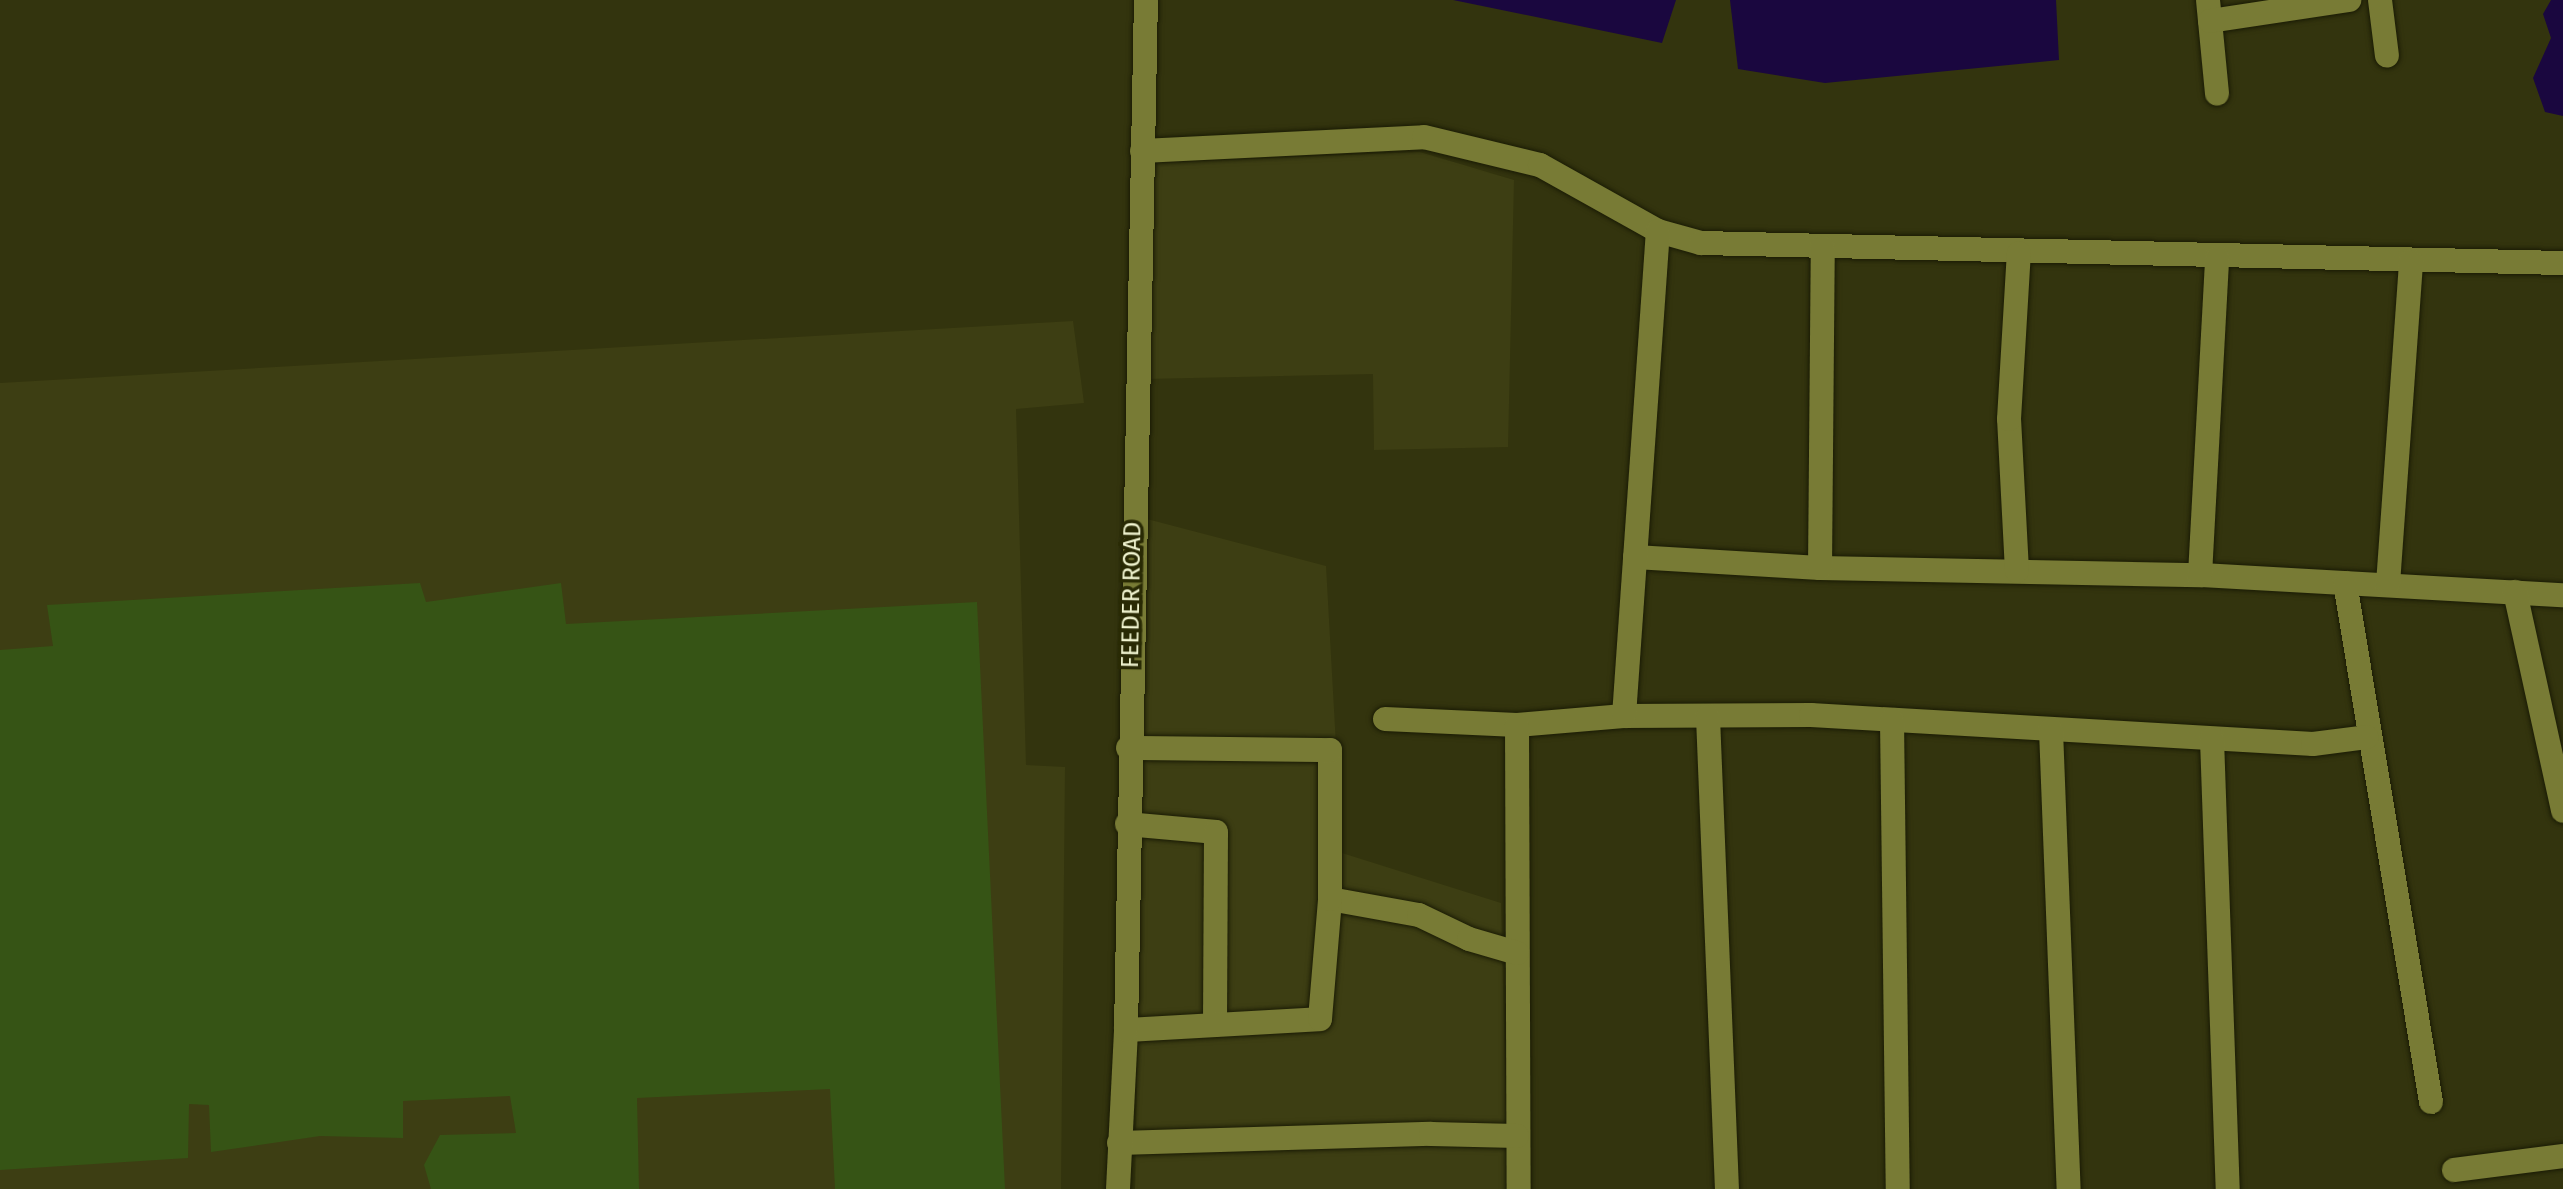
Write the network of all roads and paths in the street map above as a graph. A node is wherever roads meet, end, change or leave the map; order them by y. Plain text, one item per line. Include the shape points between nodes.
1 (1146, 0) edge
2 (2349, 0) edge
3 (2380, 0) edge
4 (2209, 10) edge
5 (2387, 56) dead end
6 (2217, 94) dead end
7 (1142, 151) junction
8 (1658, 231) junction
9 (1823, 248) junction
10 (2019, 253) junction
11 (2217, 258) junction
12 (2411, 262) junction
13 (2563, 263) edge
14 (1635, 557) junction
15 (1820, 568) junction
16 (2017, 571) junction
17 (2200, 575) junction
18 (2345, 583) junction
19 (2388, 584) junction
20 (2515, 592) junction
21 (2563, 595) edge
22 (1624, 716) junction
23 (1708, 717) junction
24 (1385, 719) dead end
25 (1892, 720) junction
26 (1517, 725) junction
27 (2051, 730) junction
28 (2367, 737) junction
29 (2212, 739) junction
30 (1128, 748) junction
31 (2563, 811) edge
32 (1127, 824) junction
33 (1330, 899) junction
34 (1517, 953) junction
35 (1215, 1025) junction
36 (1126, 1030) junction
37 (2431, 1102) dead end
38 (1517, 1136) junction
39 (1119, 1143) junction
40 (2563, 1156) edge
41 (2454, 1170) dead end
42 (1118, 1189) edge
43 (1519, 1189) edge
44 (1727, 1189) edge
45 (1898, 1189) edge
46 (2069, 1189) edge
47 (2228, 1189) edge

1 - 7 street, FEEDER ROAD
2 - 4 street
3 - 5 street
4 - 6 street
7 - 8 street via 1424,137 1540,165
7 - 30 street, FEEDER ROAD
8 - 9 street via 1701,243
8 - 14 street
9 - 10 street
9 - 15 street
10 - 11 street
10 - 16 street via 2009,419
11 - 12 street
11 - 17 street
12 - 13 street
12 - 19 street
14 - 15 street
14 - 22 street
15 - 16 street
16 - 17 street
17 - 18 street
18 - 19 street
18 - 28 street
19 - 20 street
20 - 21 street
20 - 31 street
22 - 23 street
22 - 26 street
23 - 25 street
23 - 44 street
24 - 26 street
25 - 27 street
25 - 45 street
26 - 34 street
27 - 29 street
27 - 46 street
28 - 29 street via 2313,744
28 - 37 street
29 - 47 street
30 - 32 street, FEEDER ROAD
30 - 33 street via 1330,750
32 - 35 street via 1216,832
32 - 36 street, FEEDER ROAD
33 - 34 street via 1419,915 1469,939
33 - 35 street via 1320,1019
34 - 38 street
35 - 36 street
36 - 39 street, FEEDER ROAD
38 - 39 street
38 - 43 street
39 - 42 street, FEEDER ROAD
40 - 41 street

